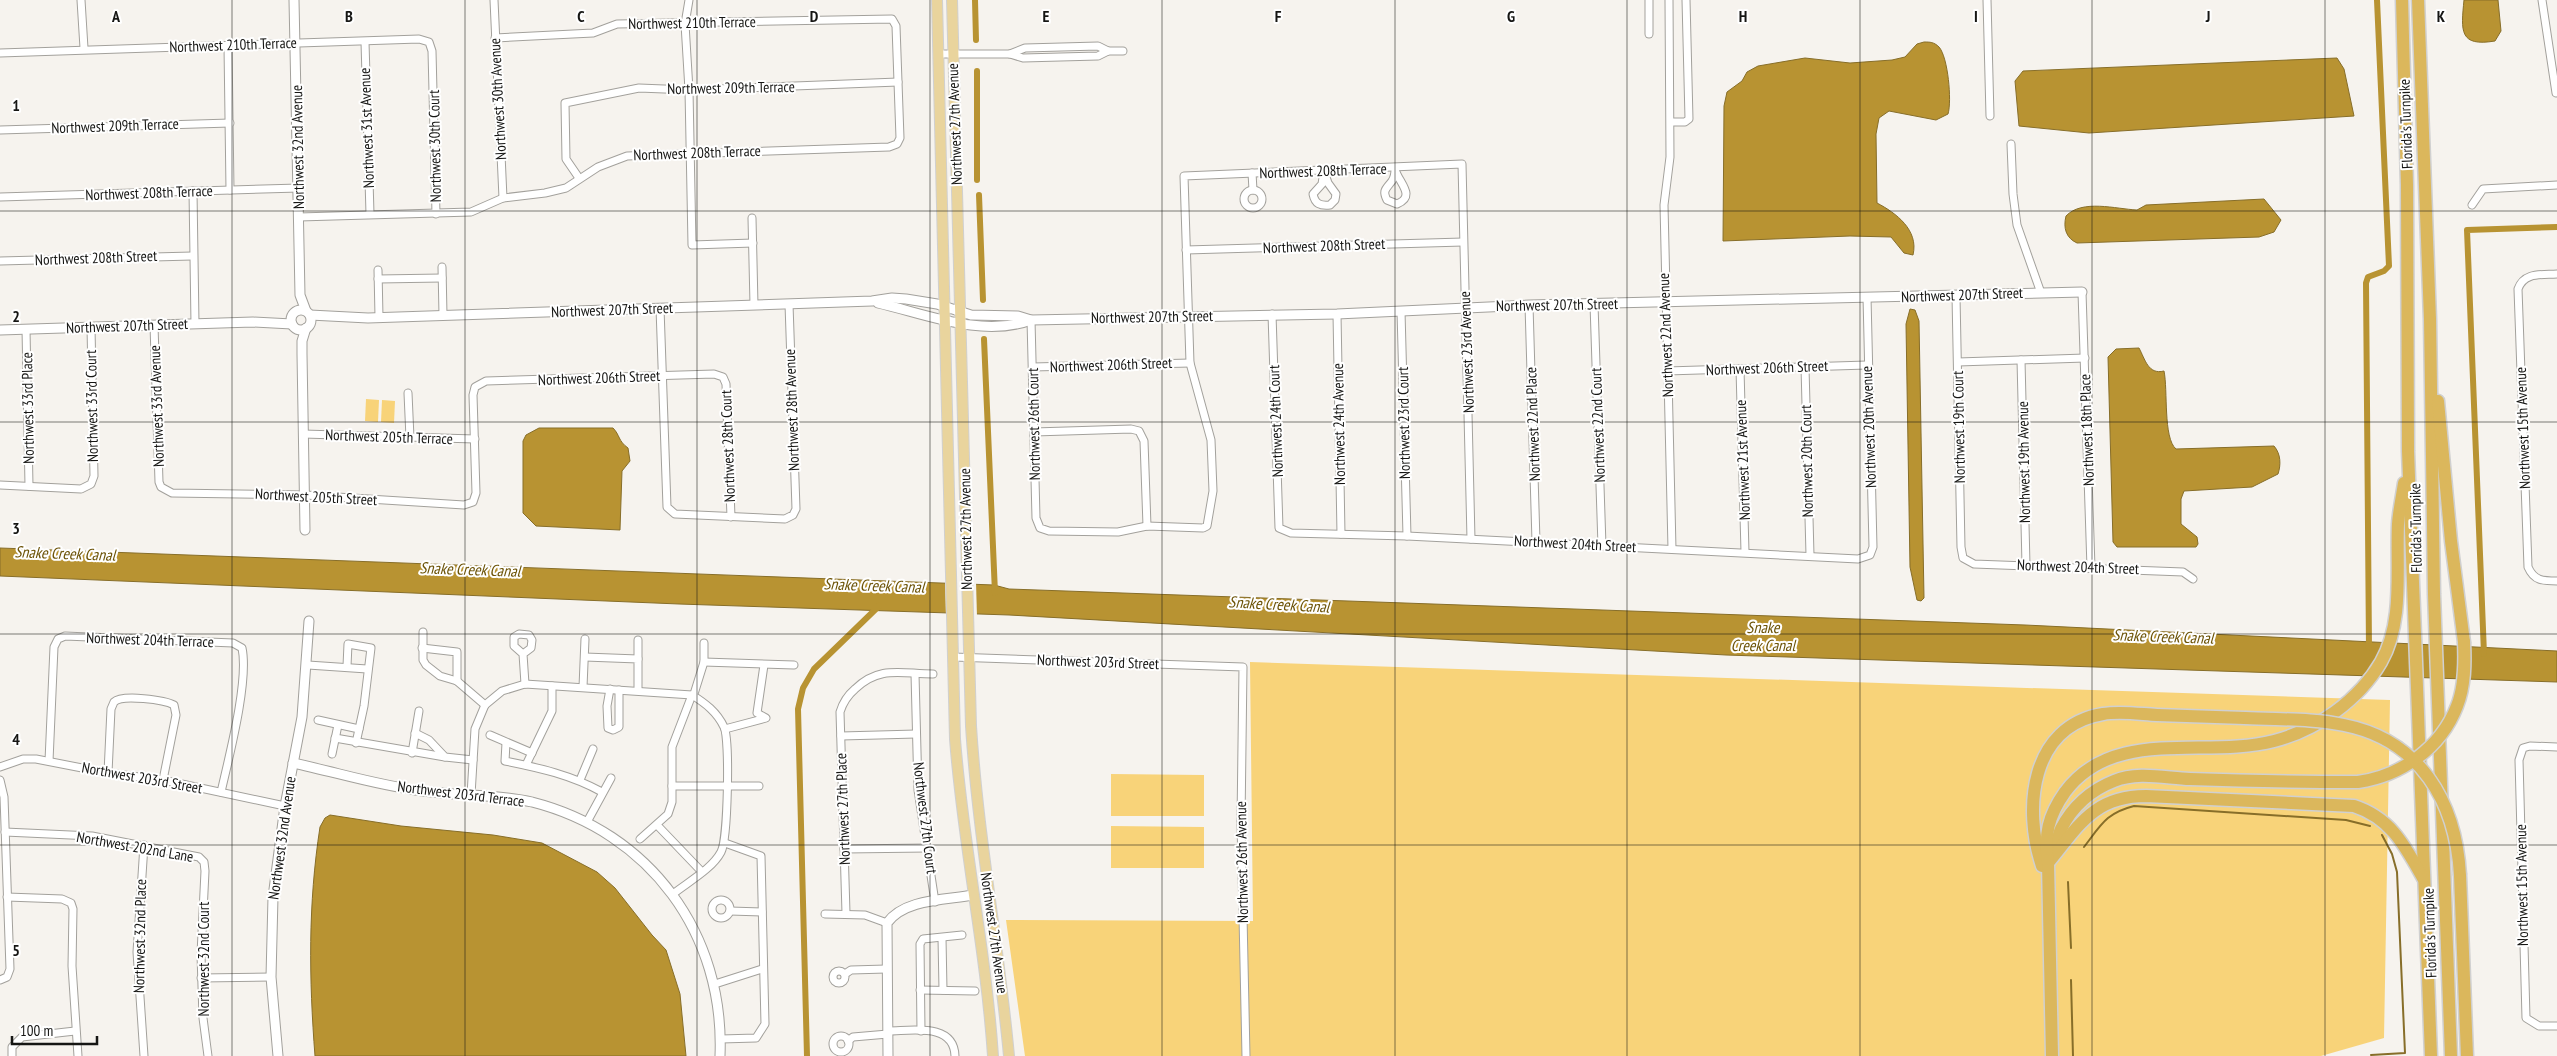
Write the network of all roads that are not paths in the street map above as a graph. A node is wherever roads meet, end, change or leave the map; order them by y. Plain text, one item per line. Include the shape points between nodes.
1 (82, 0) edge
2 (294, 0) edge
3 (494, 0) edge
4 (689, 0) edge
5 (937, 0) edge
6 (952, 0) edge
7 (1649, 0) edge
8 (1669, 0) edge
9 (1686, 0) edge
10 (1987, 0) edge
11 (2402, 0) edge
12 (2418, 0) edge
13 (2542, 0) edge
14 (685, 24) junction
15 (1649, 34) dead end
16 (495, 38) junction
17 (365, 42) junction
18 (295, 43) junction
19 (228, 46) junction
20 (84, 48) junction
21 (1124, 51) dead end
22 (0, 53) edge
23 (939, 54) junction
24 (953, 54) junction
25 (433, 78) joint
26 (898, 82) junction
27 (689, 90) junction
28 (2556, 93) dead end
29 (1990, 116) dead end
30 (1671, 122) junction
31 (230, 123) junction
32 (0, 130) edge
33 (2011, 144) dead end
34 (690, 154) junction
35 (1462, 164) joint
36 (1396, 169) junction
37 (1324, 171) junction
38 (1252, 173) junction
39 (579, 178) junction
40 (2557, 185) edge
41 (299, 188) junction
42 (958, 189) junction
43 (230, 190) junction
44 (943, 190) junction
45 (1252, 190) dead end
46 (193, 191) junction
47 (0, 197) edge
48 (503, 198) junction
49 (2472, 205) dead end
50 (370, 214) junction
51 (436, 214) junction
52 (299, 217) junction
53 (752, 218) dead end
54 (1463, 242) junction
55 (753, 243) junction
56 (1186, 250) junction
57 (192, 256) junction
58 (0, 261) edge
59 (442, 267) dead end
60 (378, 270) dead end
61 (2557, 274) edge
62 (442, 278) junction
63 (378, 279) junction
64 (2082, 292) joint
65 (2041, 293) junction
66 (300, 295) junction
67 (1956, 296) junction
68 (1867, 298) junction
69 (872, 301) junction
70 (1665, 302) junction
71 (789, 304) junction
72 (1594, 304) junction
73 (754, 305) junction
74 (1530, 305) junction
75 (944, 307) junction
76 (660, 308) junction
77 (1466, 308) junction
78 (1401, 311) junction
79 (961, 312) junction
80 (1272, 314) junction
81 (1337, 314) junction
82 (443, 316) junction
83 (1188, 316) junction
84 (379, 317) junction
85 (945, 319) junction
86 (294, 320) junction
87 (308, 320) junction
88 (1031, 320) junction
89 (2430, 320) junction
90 (195, 324) junction
91 (961, 324) junction
92 (154, 325) junction
93 (91, 327) junction
94 (26, 329) junction
95 (0, 330) edge
96 (302, 341) junction
97 (2084, 358) junction
98 (2021, 360) junction
99 (1958, 362) junction
100 (1190, 363) junction
101 (1867, 365) junction
102 (1033, 367) junction
103 (1805, 367) junction
104 (1740, 369) junction
105 (1667, 371) junction
106 (662, 376) junction
107 (723, 377) joint
108 (408, 393) dead end
109 (1034, 432) junction
110 (303, 434) junction
111 (410, 438) junction
112 (474, 439) junction
113 (2408, 451) junction
114 (0, 485) edge
115 (29, 486) junction
116 (161, 487) joint
117 (305, 495) junction
118 (731, 517) junction
119 (1147, 526) junction
120 (1279, 528) joint
121 (305, 530) dead end
122 (1341, 534) junction
123 (1406, 536) junction
124 (1471, 539) junction
125 (1536, 542) junction
126 (1602, 546) junction
127 (1672, 549) junction
128 (1745, 552) junction
129 (1810, 555) junction
130 (1870, 555) joint
131 (1963, 558) joint
132 (2026, 565) junction
133 (2091, 568) junction
134 (2193, 579) dead end
135 (2557, 581) edge
136 (309, 621) dead end
137 (423, 632) dead end
138 (585, 639) dead end
139 (638, 640) dead end
140 (704, 643) dead end
141 (422, 648) junction
142 (523, 654) dead end
143 (953, 657) junction
144 (585, 658) junction
145 (969, 658) junction
146 (638, 659) junction
147 (704, 662) junction
148 (308, 665) junction
149 (764, 665) junction
150 (794, 665) dead end
151 (347, 666) junction
152 (1243, 667) joint
153 (367, 669) junction
154 (915, 674) junction
155 (933, 674) dead end
156 (457, 681) junction
157 (525, 684) junction
158 (552, 686) junction
159 (583, 687) junction
160 (610, 689) junction
161 (619, 690) junction
162 (638, 690) junction
163 (692, 694) junction
164 (485, 705) junction
165 (419, 712) dead end
166 (318, 720) dead end
167 (338, 725) junction
168 (359, 729) junction
169 (725, 729) junction
170 (415, 733) junction
171 (916, 734) junction
172 (490, 735) dead end
173 (841, 736) junction
174 (335, 738) junction
175 (356, 742) junction
176 (506, 743) junction
177 (2557, 747) edge
178 (593, 749) dead end
179 (412, 753) junction
180 (532, 753) junction
181 (332, 754) dead end
182 (446, 757) junction
183 (473, 760) junction
184 (48, 761) junction
185 (294, 762) junction
186 (526, 765) junction
187 (0, 767) edge
188 (108, 773) junction
189 (611, 778) dead end
190 (0, 780) edge
191 (163, 780) junction
192 (580, 780) junction
193 (727, 785) junction
194 (672, 786) junction
195 (758, 786) dead end
196 (221, 792) junction
197 (602, 792) junction
198 (471, 795) junction
199 (285, 806) junction
200 (978, 812) junction
201 (962, 813) junction
202 (587, 822) junction
203 (657, 825) junction
204 (5, 832) junction
205 (640, 839) dead end
206 (725, 843) junction
207 (144, 845) junction
208 (928, 848) junction
209 (844, 849) junction
210 (204, 862) joint
211 (2048, 863) junction
212 (701, 871) junction
213 (2425, 881) junction
214 (2048, 882) junction
215 (672, 894) junction
216 (973, 895) junction
217 (7, 897) junction
218 (935, 902) junction
219 (730, 911) dead end
220 (762, 912) junction
221 (846, 913) junction
222 (825, 914) dead end
223 (887, 924) junction
224 (962, 935) dead end
225 (942, 938) junction
226 (762, 969) junction
227 (886, 969) junction
228 (845, 974) dead end
229 (271, 977) junction
230 (3, 978) edge
231 (201, 978) junction
232 (1002, 979) junction
233 (985, 980) junction
234 (715, 984) junction
235 (920, 990) junction
236 (943, 990) junction
237 (975, 992) dead end
238 (2557, 1026) edge
239 (75, 1031) junction
240 (921, 1031) junction
241 (888, 1033) junction
242 (721, 1039) junction
243 (848, 1041) dead end
244 (12, 1056) edge
245 (78, 1056) edge
246 (144, 1056) edge
247 (208, 1056) edge
248 (278, 1056) edge
249 (720, 1056) edge
250 (888, 1056) edge
251 (954, 1056) edge
252 (993, 1056) edge
253 (1009, 1056) edge
254 (1246, 1056) edge
255 (2052, 1056) edge
256 (2432, 1056) edge
257 (2451, 1056) edge
258 (2467, 1056) edge

1 - 20 street
2 - 18 street, Northwest 32nd Avenue
3 - 16 street, Northwest 30th Avenue
4 - 14 street
5 - 23 main road, Northwest 27th Avenue
6 - 24 main road, Northwest 27th Avenue
7 - 15 street
8 - 30 street, Northwest 22nd Avenue
9 - 30 street via 1689,119
10 - 29 street
11 - 113 highway, Florida's Turnpike via 2407,185
12 - 89 highway, Florida's Turnpike
13 - 28 street
14 - 16 street, Northwest 210th Terrace via 617,24 594,33
14 - 26 street, Northwest 210th Terrace via 892,18 896,26
14 - 27 street
16 - 48 street, Northwest 30th Avenue
17 - 18 street, Northwest 210th Terrace
17 - 25 street, Northwest 210th Terrace via 419,39 429,42
17 - 50 street, Northwest 31st Avenue
18 - 19 street, Northwest 210th Terrace
18 - 41 street, Northwest 32nd Avenue
19 - 20 street, Northwest 210th Terrace
19 - 31 street
20 - 22 street, Northwest 210th Terrace
21 - 24 street via 1108,51 1098,46 1025,48 1010,54
23 - 24 street
23 - 44 main road, Northwest 27th Avenue
24 - 42 main road, Northwest 27th Avenue
25 - 51 street, Northwest 30th Court
26 - 27 street, Northwest 209th Terrace
26 - 34 street, Northwest 208th Terrace via 900,138 897,144 889,147
27 - 34 street
27 - 39 street, Northwest 209th Terrace via 639,88 565,103 566,159
30 - 70 street, Northwest 22nd Avenue via 1664,205
31 - 32 street, Northwest 209th Terrace
31 - 43 street
33 - 65 street via 2012,194 2017,225
34 - 39 street, Northwest 208th Terrace via 627,156
34 - 55 street via 692,245
35 - 36 street, Northwest 208th Terrace
35 - 54 street, Northwest 23rd Avenue
36 - 36 street via 1398,180 1406,187 1407,194 1397,204 1387,200 1384,192
36 - 37 street, Northwest 208th Terrace
37 - 37 street via 1336,194 1330,205 1321,206 1313,194 1322,184
37 - 38 street, Northwest 208th Terrace
38 - 45 street
38 - 56 street, Northwest 208th Terrace via 1184,176
39 - 48 street, Northwest 208th Terrace via 566,188
40 - 49 street via 2483,189
41 - 43 street, Northwest 208th Terrace
41 - 52 street, Northwest 32nd Avenue
42 - 44 main road
42 - 79 main road, Northwest 27th Avenue
43 - 46 street, Northwest 208th Terrace
44 - 75 main road, Northwest 27th Avenue
46 - 47 street, Northwest 208th Terrace
46 - 57 street
48 - 51 street, Northwest 208th Terrace via 471,212
50 - 51 street, Northwest 208th Terrace
50 - 52 street, Northwest 208th Terrace
52 - 66 street, Northwest 32nd Avenue
53 - 55 street
54 - 56 street, Northwest 208th Street
54 - 77 street, Northwest 23rd Avenue
55 - 73 street
56 - 83 street
57 - 58 street, Northwest 208th Street
57 - 90 street
59 - 62 street
60 - 63 street
61 - 135 street, Northwest 15th Avenue via 2527,276 2518,289 2528,567 2532,575 2542,581
62 - 63 street
62 - 82 street
63 - 84 street
64 - 65 street, Northwest 207th Street
64 - 97 street, Northwest 18th Place
65 - 67 street, Northwest 207th Street
66 - 86 street, Northwest 32nd Avenue
66 - 87 street, Northwest 32nd Avenue
67 - 68 street, Northwest 207th Street
67 - 99 street, Northwest 19th Court
68 - 70 street, Northwest 207th Street
68 - 101 street, Northwest 20th Avenue
69 - 71 street, Northwest 207th Street
69 - 75 street, Northwest 207th Street via 906,299
69 - 85 street, Northwest 207th Street
70 - 72 street, Northwest 207th Street
70 - 105 street, Northwest 22nd Avenue
71 - 73 street, Northwest 207th Street
71 - 118 street, Northwest 28th Avenue via 796,509 785,519
72 - 74 street, Northwest 207th Street
72 - 126 street, Northwest 22nd Court
73 - 76 street, Northwest 207th Street
74 - 77 street, Northwest 207th Street
74 - 125 street, Northwest 22nd Place
75 - 79 street, Northwest 207th Street
75 - 85 main road, Northwest 27th Avenue
76 - 82 street, Northwest 207th Street
76 - 106 street
77 - 78 street, Northwest 207th Street
77 - 124 street, Northwest 23rd Avenue
78 - 81 street, Northwest 207th Street
78 - 123 street, Northwest 23rd Court
79 - 88 street, Northwest 207th Street
79 - 91 main road, Northwest 27th Avenue
80 - 81 street, Northwest 207th Street
80 - 83 street, Northwest 207th Street
80 - 120 street, Northwest 24th Court
81 - 122 street, Northwest 24th Avenue
82 - 84 street, Northwest 207th Street
83 - 88 street, Northwest 207th Street
83 - 100 street
84 - 87 street, Northwest 207th Street
85 - 91 street, Northwest 207th Street
85 - 143 main road, Northwest 27th Avenue
86 - 87 street
86 - 87 street
86 - 90 street, Northwest 207th Street
86 - 96 street
87 - 96 street
88 - 91 street, Northwest 207th Street via 1017,325
88 - 102 street, Northwest 26th Court
89 - 211 highway, bridge via 2464,642 2461,694 2453,716 2436,741 2397,772 2358,782 2142,776 2115,780 2093,792 2074,810 2061,830
89 - 257 highway, Florida's Turnpike via 2437,686
90 - 92 street, Northwest 207th Street
91 - 145 main road, Northwest 27th Avenue
92 - 93 street, Northwest 207th Street
92 - 116 street, Northwest 33rd Avenue
93 - 94 street, Northwest 207th Street
93 - 115 street, Northwest 33rd Court via 94,476 91,484 81,489
94 - 95 street, Northwest 207th Street
94 - 115 street, Northwest 33rd Place
96 - 110 street
97 - 98 street
97 - 133 street, Northwest 18th Place
98 - 99 street
98 - 132 street, Northwest 19th Avenue
99 - 131 street, Northwest 19th Court
100 - 102 street, Northwest 206th Street
100 - 119 street via 1210,440 1213,491 1207,526 1199,530
101 - 103 street, Northwest 206th Street
101 - 130 street, Northwest 20th Avenue via 1873,547
102 - 109 street, Northwest 26th Court
103 - 104 street, Northwest 206th Street
103 - 129 street, Northwest 20th Court
104 - 105 street, Northwest 206th Street
104 - 128 street, Northwest 21st Avenue
105 - 127 street, Northwest 22nd Avenue
106 - 107 street, Northwest 206th Street via 714,374
106 - 112 street, Northwest 206th Street via 486,381 475,387 473,395
106 - 118 street via 666,500 670,512
107 - 118 street, Northwest 28th Court via 726,384
108 - 111 street
109 - 119 street via 1139,431 1144,442
109 - 119 street, Northwest 26th Court via 1036,518 1040,528 1118,532
110 - 111 street, Northwest 205th Terrace
110 - 117 street
111 - 112 street, Northwest 205th Terrace
112 - 117 street, Northwest 205th Street via 476,492 473,502 464,505
113 - 211 highway via 2398,522 2392,635 2368,682 2326,717 2273,742 2151,749 2113,757 2096,765 2071,784 2055,808 2045,842
113 - 213 highway, Florida's Turnpike
114 - 115 street
116 - 117 street, Northwest 205th Street via 172,493
117 - 121 street
120 - 122 street, Northwest 204th Street via 1291,533
122 - 123 street, Northwest 204th Street
123 - 124 street, Northwest 204th Street
124 - 125 street, Northwest 204th Street
125 - 126 street, Northwest 204th Street
126 - 127 street, Northwest 204th Street
127 - 128 street, Northwest 204th Street
128 - 129 street, Northwest 204th Street
129 - 130 street, Northwest 204th Street via 1858,559
131 - 132 street, Northwest 204th Street via 1974,564
132 - 133 street, Northwest 204th Street
133 - 134 street, Northwest 204th Street via 2183,572
136 - 148 street, Northwest 32nd Avenue
137 - 141 street
138 - 144 street
139 - 146 street
140 - 147 street
141 - 156 street via 426,665 440,676
141 - 156 street via 457,652
142 - 157 street
143 - 145 street, Northwest 203rd Street
143 - 201 main road, Northwest 27th Avenue via 955,739
144 - 146 street
144 - 159 street
145 - 152 street, Northwest 203rd Street
145 - 200 main road, Northwest 27th Avenue
146 - 162 street
147 - 149 street
147 - 163 street
148 - 151 street
148 - 185 street, Northwest 32nd Avenue
149 - 150 street
149 - 169 street via 757,713 766,718
151 - 153 street
151 - 153 street via 348,644 371,648
152 - 254 street, Northwest 26th Avenue via 1241,822
153 - 168 street
154 - 155 street
154 - 171 street, Northwest 27th Court
154 - 173 street, Northwest 27th Place via 878,673 865,679 842,704
156 - 164 street
157 - 158 street
157 - 164 street via 502,691
158 - 159 street
158 - 180 street via 552,711
159 - 160 street
160 - 161 street
160 - 161 street via 606,720 608,728 613,730 619,727
161 - 162 street
162 - 163 street
163 - 169 street via 706,704
163 - 194 street via 672,747
164 - 183 street via 476,729
165 - 170 street
166 - 167 street
167 - 168 street
167 - 174 street
168 - 175 street
169 - 193 street
170 - 179 street
170 - 182 street via 429,740
171 - 173 street
171 - 208 street, Northwest 27th Court via 918,790
172 - 176 street
173 - 209 street, Northwest 27th Place
174 - 175 street
174 - 181 street
175 - 179 street
176 - 180 street
176 - 186 street via 505,761
177 - 238 street, Northwest 15th Avenue via 2523,748 2519,760 2526,1018 2539,1026
178 - 192 street
179 - 182 street
180 - 186 street
182 - 183 street
183 - 198 street
184 - 187 street, Northwest 203rd Street via 23,760
184 - 188 street, Northwest 203rd Street
184 - 196 street, Northwest 204th Terrace via 54,647 58,640 65,636 233,643 242,648 244,659
185 - 198 street, Northwest 203rd Terrace via 423,791
185 - 199 street, Northwest 32nd Avenue
186 - 192 street
188 - 191 street, Northwest 203rd Street
188 - 191 street via 114,702 121,698 166,700 174,705 176,715
189 - 197 street
190 - 204 street
191 - 196 street, Northwest 203rd Street
192 - 197 street
193 - 194 street
193 - 195 street
193 - 206 street
194 - 203 street via 668,814
196 - 199 street, Northwest 203rd Street
197 - 202 street
198 - 202 street, Northwest 203rd Terrace via 532,803
199 - 229 street, Northwest 32nd Avenue via 273,897
200 - 201 main road
200 - 232 main road, Northwest 27th Avenue
201 - 216 main road, Northwest 27th Avenue
202 - 215 street, Northwest 203rd Terrace via 630,850 651,868
203 - 205 street
203 - 212 street
204 - 207 street, Northwest 202nd Lane via 92,836
204 - 217 street
206 - 212 street via 716,859
206 - 220 street via 761,856
207 - 210 street, Northwest 202nd Lane via 199,857
207 - 246 street, Northwest 32nd Place via 137,952
208 - 209 street
208 - 218 street, Northwest 27th Court
209 - 221 street, Northwest 27th Place
210 - 231 street, Northwest 32nd Court
211 - 213 highway via 2088,814 2118,798 2146,796 2325,803 2354,806 2385,822 2404,843
211 - 214 highway
212 - 215 street
213 - 256 highway, Florida's Turnpike
214 - 255 highway
214 - 258 highway, bridge via 2034,843 2037,771 2044,755 2064,732 2082,720 2111,713 2245,718 2344,725 2378,736 2399,749 2424,772 2440,793 2458,843
215 - 234 street, Northwest 203rd Terrace via 702,948
216 - 218 street
216 - 233 main road, Northwest 27th Avenue
217 - 230 street via 10,969
217 - 239 street via 62,899 70,903 73,909
218 - 223 street via 908,907 893,915
219 - 220 street
220 - 226 street
221 - 222 street
221 - 223 street via 865,915
223 - 227 street
224 - 225 street
225 - 235 street via 923,939 920,944
225 - 236 street
226 - 234 street
226 - 242 street via 765,1024 756,1038
227 - 228 street via 851,970
227 - 241 street
229 - 231 street
229 - 248 street, Northwest 32nd Avenue
231 - 247 street, Northwest 32nd Court
232 - 233 main road
232 - 253 main road, Northwest 27th Avenue
233 - 252 main road, Northwest 27th Avenue
234 - 242 street, Northwest 203rd Terrace
235 - 236 street
235 - 240 street
236 - 237 street
239 - 244 street via 22,1037 15,1041
239 - 245 street
240 - 241 street
240 - 251 street via 936,1030 946,1037 953,1046
241 - 243 street via 853,1037
241 - 250 street
242 - 249 street, Northwest 203rd Terrace

